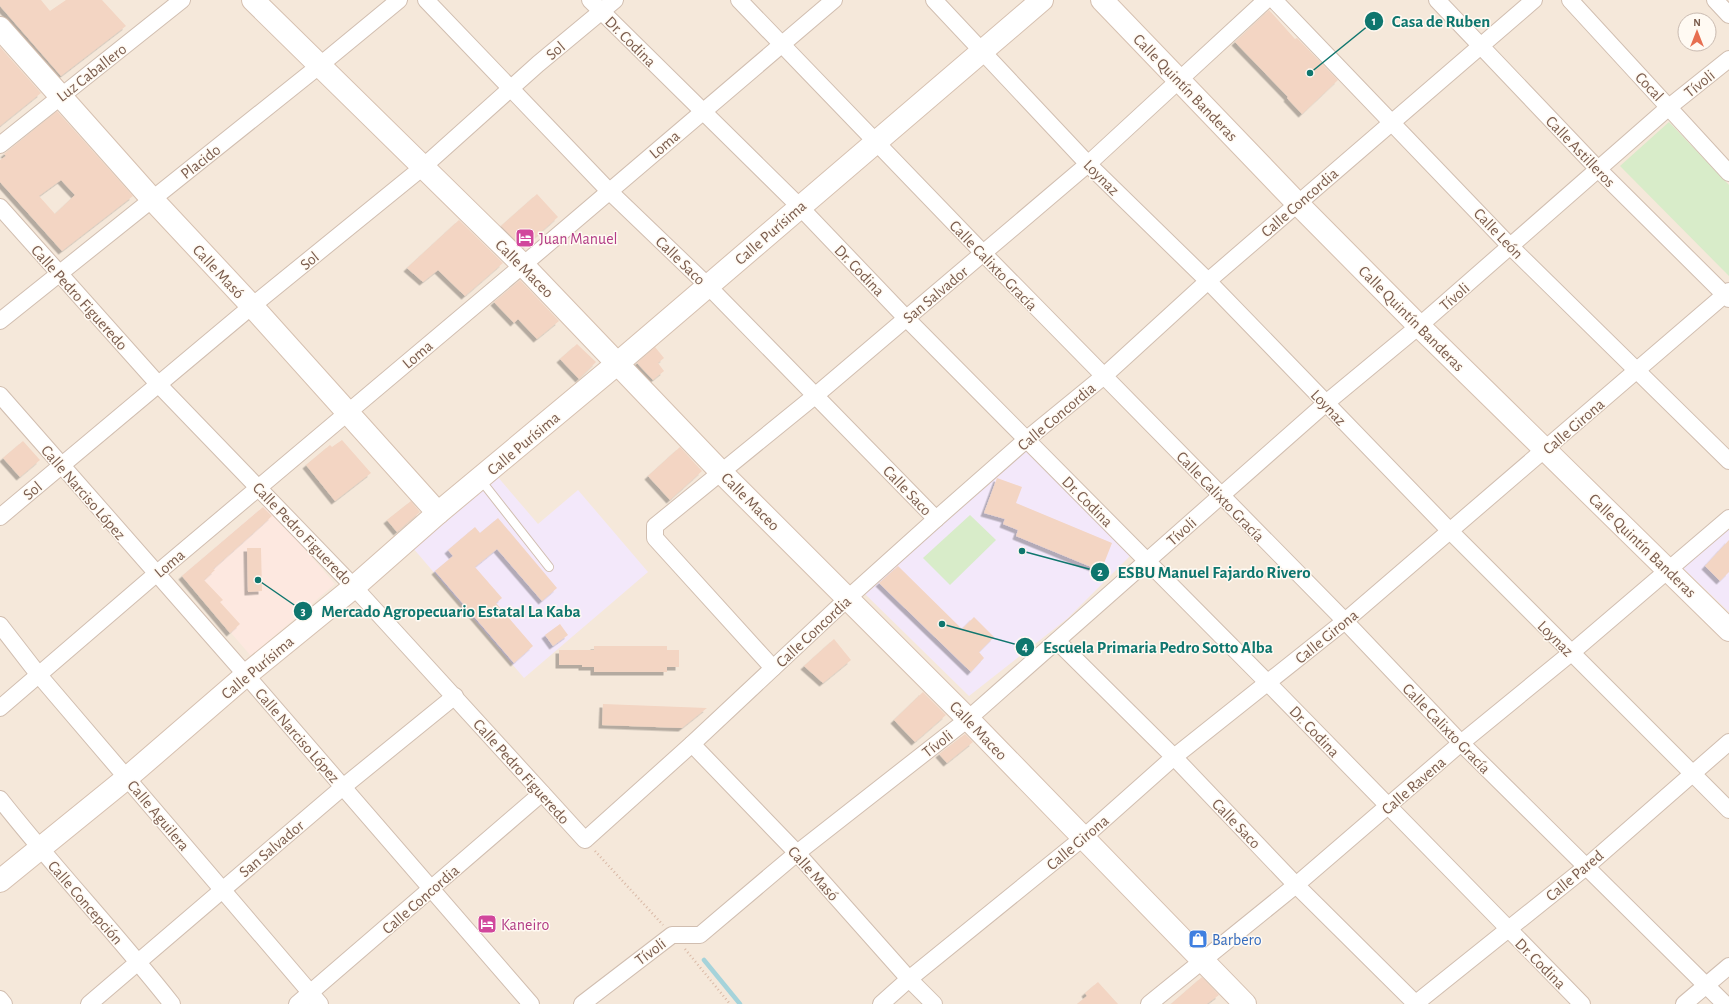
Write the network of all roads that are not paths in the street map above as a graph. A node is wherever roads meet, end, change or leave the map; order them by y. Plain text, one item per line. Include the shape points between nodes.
1 (182, 0) edge
2 (253, 0) edge
3 (399, 0) edge
4 (426, 0) edge
5 (590, 0) edge
6 (615, 0) edge
7 (739, 0) edge
8 (834, 0) edge
9 (934, 0) edge
10 (1042, 0) edge
11 (1102, 0) edge
12 (1266, 0) edge
13 (1274, 0) edge
14 (1437, 0) edge
15 (1534, 0) edge
16 (1570, 0) edge
17 (1715, 0) edge
18 (601, 12) junction
19 (1729, 15) edge
20 (0, 28) edge
21 (782, 44) junction
22 (1480, 45) junction
23 (983, 51) junction
24 (1729, 59) edge
25 (320, 66) junction
26 (1180, 80) junction
27 (510, 89) junction
28 (61, 95) junction
29 (1669, 107) junction
30 (702, 112) junction
31 (1392, 122) junction
32 (876, 143) junction
33 (0, 145) edge
34 (1088, 164) junction
35 (423, 168) junction
36 (1597, 168) junction
37 (1729, 173) edge
38 (609, 191) junction
39 (152, 199) junction
40 (1298, 204) junction
41 (799, 206) junction
42 (0, 207) edge
43 (1510, 246) junction
44 (984, 254) junction
45 (523, 265) junction
46 (59, 274) junction
47 (1208, 281) junction
48 (708, 286) junction
49 (1728, 295) edge
50 (252, 306) junction
51 (906, 318) junction
52 (0, 321) edge
53 (1420, 326) junction
54 (618, 363) junction
55 (1637, 371) junction
56 (1104, 376) junction
57 (159, 385) junction
58 (816, 394) junction
59 (0, 395) edge
60 (1326, 403) junction
61 (348, 413) junction
62 (1027, 439) junction
63 (1546, 450) junction
64 (1729, 461) edge
65 (62, 465) junction
66 (721, 472) junction
67 (480, 479) junction
68 (259, 487) junction
69 (1221, 495) junction
70 (438, 513) junction
71 (0, 517) edge
72 (1729, 518) edge
73 (936, 519) junction
74 (1450, 531) junction
75 (1148, 561) junction
76 (549, 567) dead end
77 (1669, 570) junction
78 (156, 574) junction
79 (354, 587) junction
80 (848, 598) junction
81 (1345, 621) junction
82 (0, 624) edge
83 (1729, 630) edge
84 (1057, 641) junction
85 (1571, 653) junction
86 (773, 668) junction
87 (38, 674) junction
88 (246, 675) junction
89 (1268, 683) junction
90 (455, 696) junction
91 (0, 708) edge
92 (968, 719) junction
93 (1729, 742) edge
94 (1461, 743) junction
95 (692, 744) junction
96 (1174, 757) junction
97 (1692, 773) junction
98 (128, 777) junction
99 (343, 787) junction
100 (542, 793) junction
101 (0, 799) edge
102 (1388, 807) junction
103 (1729, 810) edge
104 (1084, 837) junction
105 (585, 840) joint
106 (39, 849) junction
107 (797, 853) junction
108 (1586, 867) junction
109 (0, 881) edge
110 (1296, 885) junction
111 (432, 889) junction
112 (222, 890) junction
113 (1508, 930) junction
114 (138, 961) junction
115 (1202, 961) junction
116 (1729, 966) edge
117 (909, 978) junction
118 (1706, 985) junction
119 (315, 998) edge
120 (0, 999) edge
121 (4, 1004) edge
122 (89, 1004) edge
123 (172, 1004) edge
124 (297, 1004) edge
125 (531, 1004) edge
126 (582, 1004) edge
127 (881, 1004) edge
128 (934, 1004) edge
129 (1149, 1004) edge
130 (1245, 1004) edge
131 (1416, 1004) edge
132 (1582, 1004) edge
133 (1684, 1004) edge
134 (1725, 1004) edge

1 - 28 street, Luz Caballero
2 - 25 street, Calle Maceo
3 - 25 street, Placido
4 - 27 street, Calle Saco
5 - 18 street, Dr. Codina
6 - 18 street, Sol
7 - 21 street, Calle Calixto Gracía
8 - 21 street, Loma
9 - 23 street, Loynaz
10 - 23 street, Calle Purísima
11 - 26 street, Calle Quintín Banderas
12 - 26 street, San Salvador
13 - 31 street, Calle León
14 - 22 street, Calle Astilleros
15 - 22 street, Calle Concordia
16 - 29 street, Cocal
17 - 19 street
18 - 27 street, Sol
18 - 30 street, Dr. Codina
20 - 28 street, Calle Masó
21 - 30 street, Loma
21 - 32 street, Calle Calixto Gracía
22 - 31 street, Calle Concordia
22 - 36 street, Calle Astilleros
23 - 32 street, Calle Purísima
23 - 34 street, Loynaz
24 - 29 street, Tívoli
25 - 35 street, Calle Maceo
25 - 39 street, Placido
26 - 34 street, San Salvador
26 - 40 street, Calle Quintín Banderas
27 - 35 street, Sol
27 - 38 street, Calle Saco
28 - 33 street, Luz Caballero
28 - 39 street, Calle Masó
29 - 36 street, Tívoli
29 - 37 street, Cocal
30 - 38 street, Loma
30 - 41 street, Dr. Codina
31 - 40 street, Calle Concordia
31 - 43 street, Calle León
32 - 41 street, Calle Purísima
32 - 44 street, Calle Calixto Gracía
34 - 44 street, San Salvador
34 - 47 street, Loynaz
35 - 45 street, Calle Maceo
35 - 50 street, Sol
36 - 43 street, Tívoli
36 - 49 street, Calle Astilleros
38 - 45 street, Loma
38 - 48 street, Calle Saco
39 - 46 street, Placido
39 - 50 street, Calle Masó
40 - 47 street, Calle Concordia
40 - 53 street, Calle Quintín Banderas
41 - 48 street, Calle Purísima
41 - 51 street, Dr. Codina
42 - 46 street, Calle Pedro Figueredo
43 - 53 street, Tívoli
43 - 55 street, Calle León
44 - 51 street, San Salvador
44 - 56 street, Calle Calixto Gracía
45 - 54 street, Calle Maceo
45 - 61 street, Loma
46 - 52 street, Placido
46 - 57 street, Calle Pedro Figueredo
47 - 56 street, Calle Concordia
47 - 60 street, Loynaz
48 - 54 street, Calle Purísima
48 - 58 street, Calle Saco
49 - 55 street, Calle Girona
50 - 57 street, Sol
50 - 61 street, Calle Masó
51 - 58 street, San Salvador
51 - 62 street, Dr. Codina
53 - 60 street, Tívoli
53 - 63 street, Calle Quintín Banderas
54 - 66 street, Calle Maceo
54 - 67 street, Calle Purísima
55 - 63 street, Calle Girona
55 - 64 street, Calle León
56 - 62 street, Calle Concordia
56 - 69 street, Calle Calixto Gracía
57 - 65 street, Sol
57 - 68 street, Calle Pedro Figueredo
58 - 66 street, San Salvador
58 - 73 street, Calle Saco
59 - 65 street, Calle Narciso López
60 - 69 street, Tívoli
60 - 74 street, Loynaz
61 - 68 street, Loma
61 - 70 street, Calle Masó
62 - 73 street, Calle Concordia
62 - 75 street, Dr. Codina
63 - 74 street, Calle Girona
63 - 77 street, Calle Quintín Banderas
65 - 71 street, Sol
65 - 78 street, Calle Narciso López
66 - 80 street, Calle Maceo
66 - 86 street, San Salvador via 655,526 655,538
67 - 70 street, Calle Purísima
67 - 76 lane
68 - 78 street, Loma
68 - 79 street, Calle Pedro Figueredo
69 - 75 street, Tívoli
69 - 81 street, Calle Calixto Gracía
70 - 79 street, Calle Purísima
72 - 77 street, Calle Ravena
73 - 80 street, Calle Concordia
74 - 81 street, Calle Girona
74 - 85 street, Loynaz
75 - 84 street, Tívoli
75 - 89 street, Dr. Codina
77 - 83 street, Calle Quintín Banderas
77 - 85 street, Calle Ravena
78 - 87 street, Loma
78 - 88 street, Calle Narciso López
79 - 88 street, Calle Purísima
79 - 90 street, Calle Pedro Figueredo
80 - 86 street, Calle Concordia
80 - 92 street, Calle Maceo
81 - 89 street, Calle Girona
81 - 94 street, Calle Calixto Gracía
82 - 87 street, Calle Aguilera
84 - 92 street, Tívoli
84 - 96 street, Calle Saco
85 - 94 street, Calle Ravena
85 - 97 street, Loynaz
86 - 95 street, Calle Concordia
87 - 91 street, Loma
87 - 98 street, Calle Aguilera
88 - 98 street, Calle Purísima
88 - 99 street, Calle Narciso López
89 - 96 street, Calle Girona
89 - 102 street, Dr. Codina
90 - 99 street, San Salvador
90 - 100 street, Calle Pedro Figueredo
92 - 104 street, Calle Maceo
92 - 107 street, Tívoli
93 - 97 street, Calle Pared
94 - 102 street, Calle Ravena
94 - 108 street, Calle Calixto Gracía
95 - 105 street, Calle Concordia
95 - 107 street, Calle Masó
96 - 104 street, Calle Girona
96 - 110 street, Calle Saco
97 - 103 street, Loynaz
97 - 108 street, Calle Pared
98 - 106 street, Calle Purísima
98 - 112 street, Calle Aguilera
99 - 111 street, Calle Narciso López
99 - 112 street, San Salvador
100 - 105 street, Calle Pedro Figueredo
100 - 111 street, Calle Concordia
101 - 106 street, Calle Concepción
102 - 110 street, Calle Ravena
102 - 113 street, Dr. Codina
104 - 115 street, Calle Maceo
104 - 117 street, Calle Girona
106 - 109 street, Calle Purísima
106 - 114 street, Calle Concepción
107 - 117 street, Calle Masó
107 - 126 street, Tívoli via 700,935 672,935
108 - 113 street, Calle Pared
108 - 118 street, Calle Calixto Gracía
110 - 115 street, Calle Ravena
110 - 131 street, Calle Saco
111 - 119 street, Calle Concordia
111 - 125 street, Calle Narciso López
112 - 114 street, San Salvador
112 - 119 street, Calle Aguilera
113 - 131 street, Calle Pared
113 - 132 street, Dr. Codina
114 - 122 street, San Salvador
114 - 123 street, Calle Concepción
115 - 129 street, Calle Ravena
115 - 130 street, Calle Maceo
116 - 118 street
117 - 127 street, Calle Girona
117 - 128 street, Calle Masó
118 - 133 street
118 - 134 street, Calle Calixto Gracía
119 - 124 street, Calle Concordia
120 - 121 street

